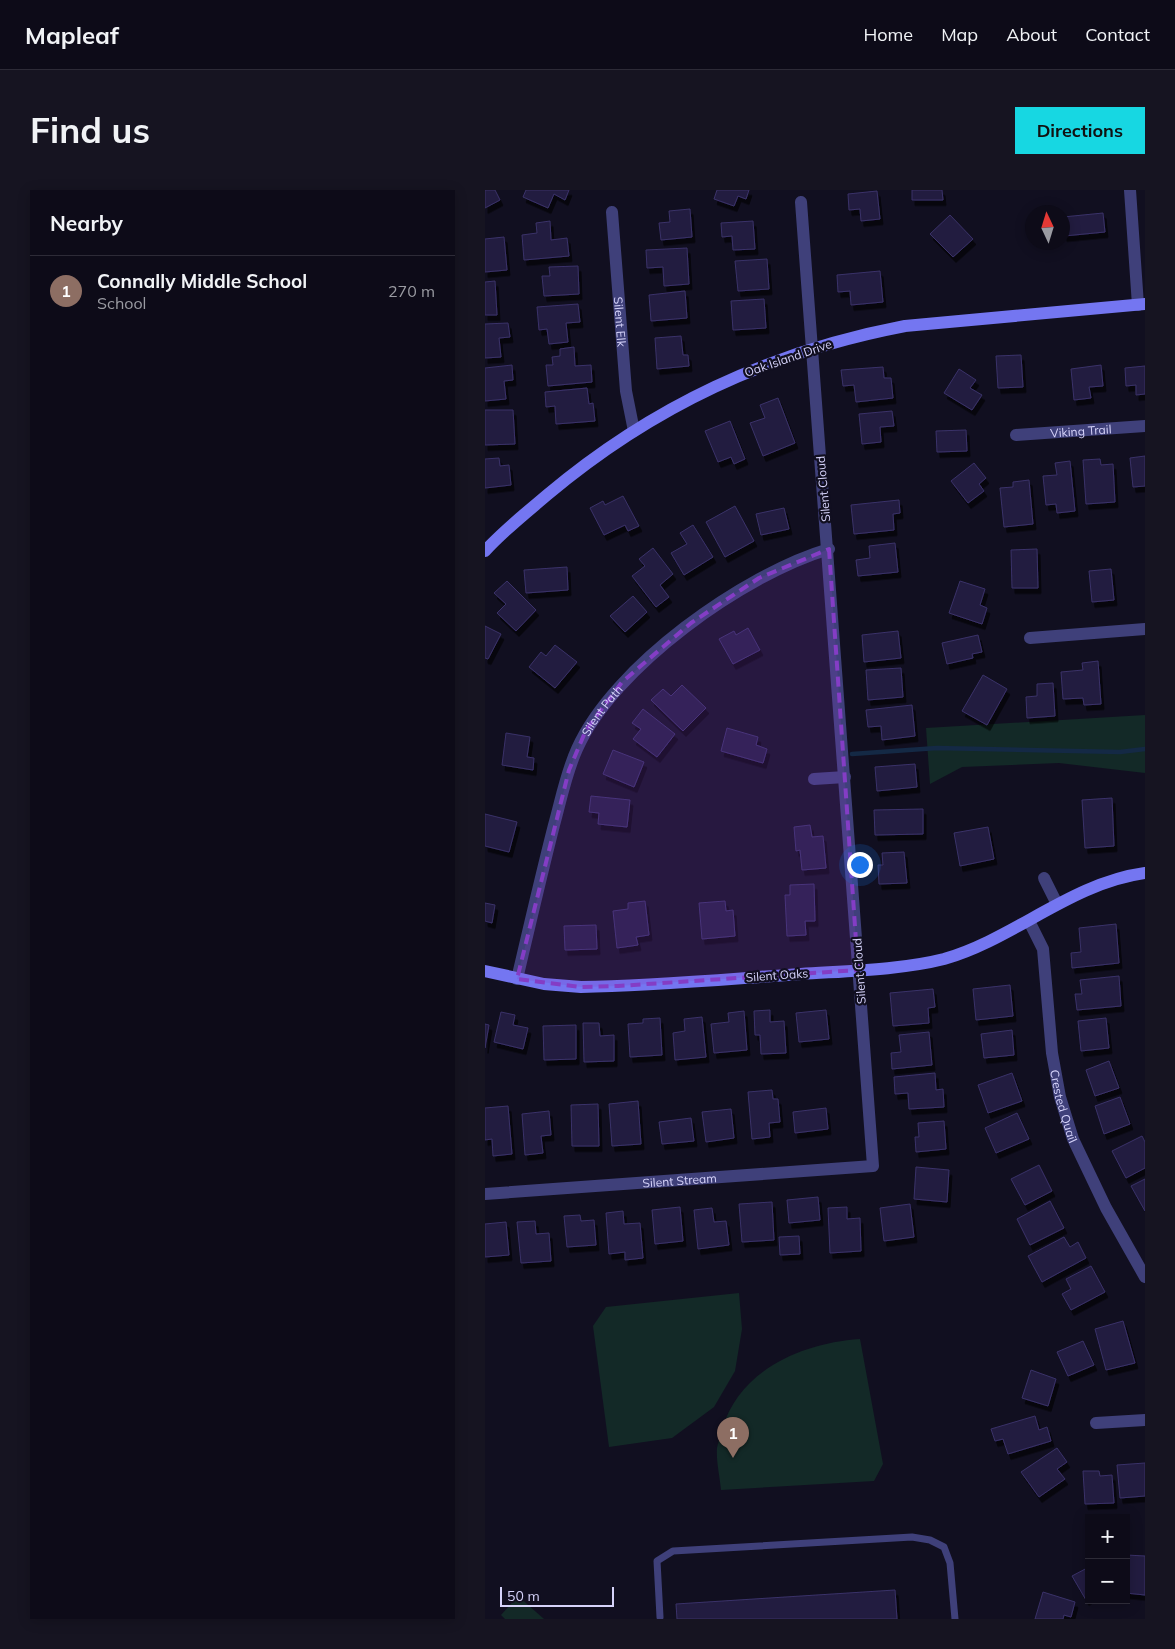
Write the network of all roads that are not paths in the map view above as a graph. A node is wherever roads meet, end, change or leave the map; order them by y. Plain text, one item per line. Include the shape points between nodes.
1 (1130, 190) edge
2 (801, 202) dead end
3 (612, 212) dead end
4 (1141, 305) edge
5 (811, 349) junction
6 (1145, 426) edge
7 (634, 431) junction
8 (1016, 436) dead end
9 (829, 549) junction
10 (485, 551) edge
11 (1145, 629) edge
12 (1030, 638) dead end
13 (845, 777) junction
14 (813, 779) dead end
15 (1145, 874) edge
16 (1043, 878) dead end
17 (1057, 904) junction
18 (1029, 921) junction
19 (858, 970) junction
20 (485, 971) edge
21 (517, 979) junction
22 (873, 1166) joint
23 (485, 1194) edge
24 (1145, 1277) edge
25 (1145, 1420) edge
26 (1096, 1423) dead end
27 (660, 1618) dead end
28 (955, 1619) edge

1 - 4 street
2 - 5 street, Silent Cloud
3 - 7 street, Silent Elk via 626,391
4 - 5 street, Oak Island Drive via 937,322 869,333
5 - 7 street, Oak Island Drive via 724,380
5 - 9 street, Silent Cloud
6 - 8 street, Viking Trail
7 - 10 street, Oak Island Drive via 581,467 498,536
9 - 13 street, Silent Cloud
9 - 21 street, Silent Path via 801,557 759,578 691,622 623,682 586,730 569,770
11 - 12 street
13 - 14 street
13 - 19 street, Silent Cloud
15 - 17 street, Silent Oaks via 1111,881
16 - 17 street
17 - 18 street, Silent Oaks
18 - 19 street, Silent Oaks via 972,949 942,959
18 - 24 street, Crested Quail via 1043,949 1052,1053 1060,1097 1073,1139 1106,1208
19 - 21 street, Silent Oaks via 619,986 581,987
19 - 22 street, Silent Cloud
20 - 21 street, Silent Oaks
22 - 23 street, Silent Stream
25 - 26 street
27 - 28 lane via 657,1561 673,1552 912,1536 944,1547 950,1563

